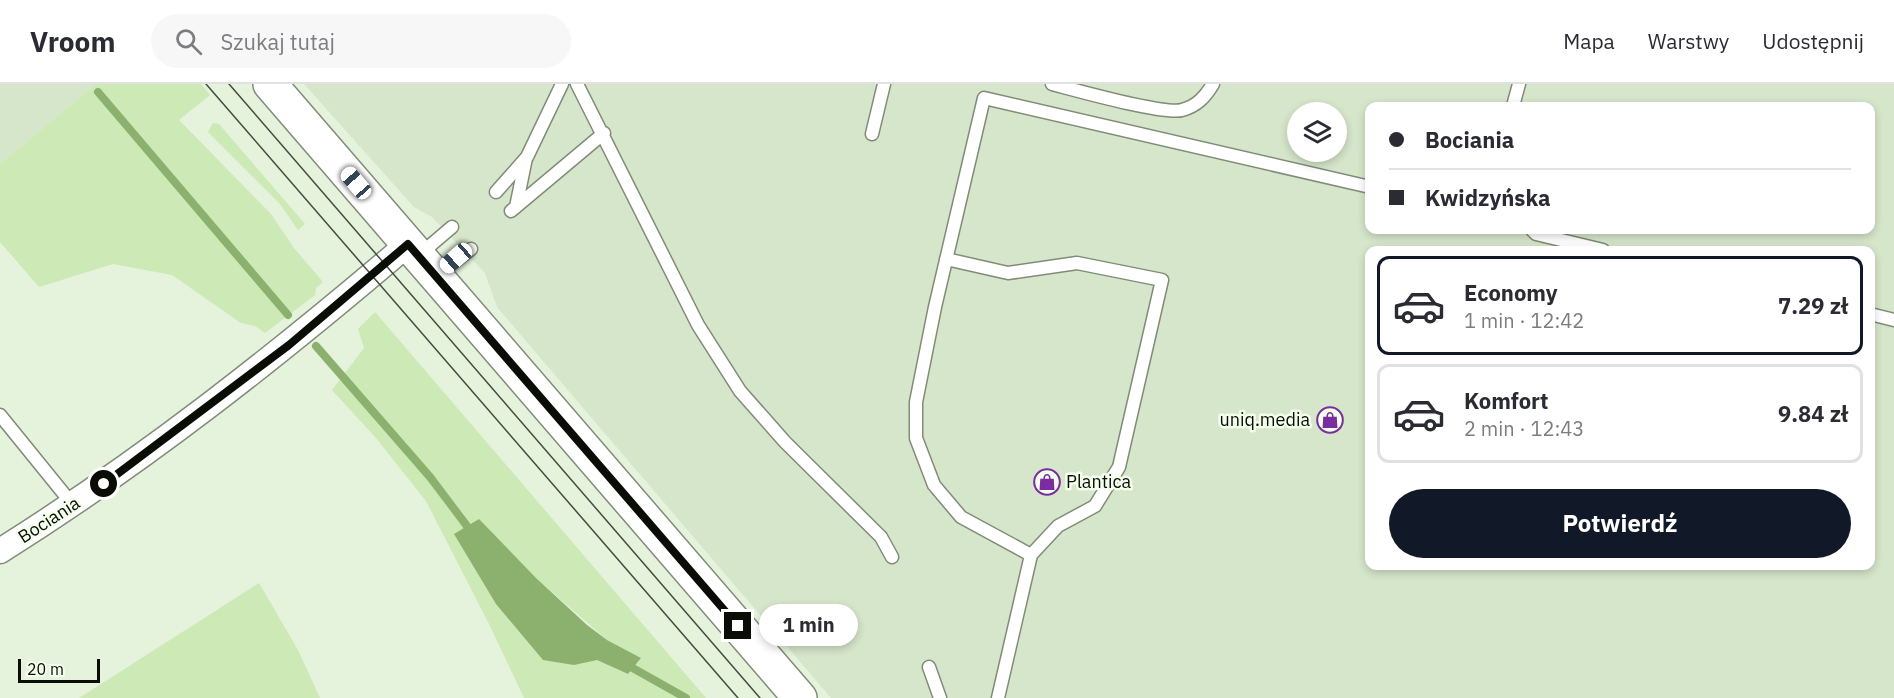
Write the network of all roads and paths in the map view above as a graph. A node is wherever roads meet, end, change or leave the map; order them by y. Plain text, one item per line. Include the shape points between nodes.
1 (270, 84) edge
2 (562, 84) edge
3 (577, 84) edge
4 (884, 84) edge
5 (1052, 84) edge
6 (1213, 84) edge
7 (1519, 84) edge
8 (1514, 102) edge
9 (604, 133) junction
10 (872, 134) dead end
11 (527, 157) junction
12 (1365, 186) edge
13 (496, 192) dead end
14 (452, 227) dead end
15 (1536, 234) edge
16 (1586, 246) edge
17 (471, 249) dead end
18 (421, 259) junction
19 (946, 259) junction
20 (1875, 315) edge
21 (1894, 320) edge
22 (0, 415) edge
23 (73, 505) junction
24 (0, 551) edge
25 (1031, 555) junction
26 (892, 557) dead end
27 (928, 667) dead end
28 (800, 698) edge
29 (940, 698) edge
30 (998, 698) edge

1 - 18 street
2 - 11 lane
3 - 9 lane
4 - 10 lane
5 - 6 lane via 1180,111 1203,100
7 - 8 lane
9 - 11 lane via 514,209
9 - 26 lane via 698,326 740,391 785,442 881,537
11 - 13 lane
12 - 19 lane via 984,98
14 - 18 lane
15 - 16 lane
17 - 18 lane
18 - 23 street, Bociania via 289,345
18 - 28 street
19 - 25 lane via 916,402 916,438 934,485 961,518
19 - 25 lane via 1008,273 1077,263 1162,280 1119,467 1095,506 1058,526
20 - 21 lane
22 - 23 lane
23 - 24 street, Bociania
25 - 30 lane
27 - 29 lane

